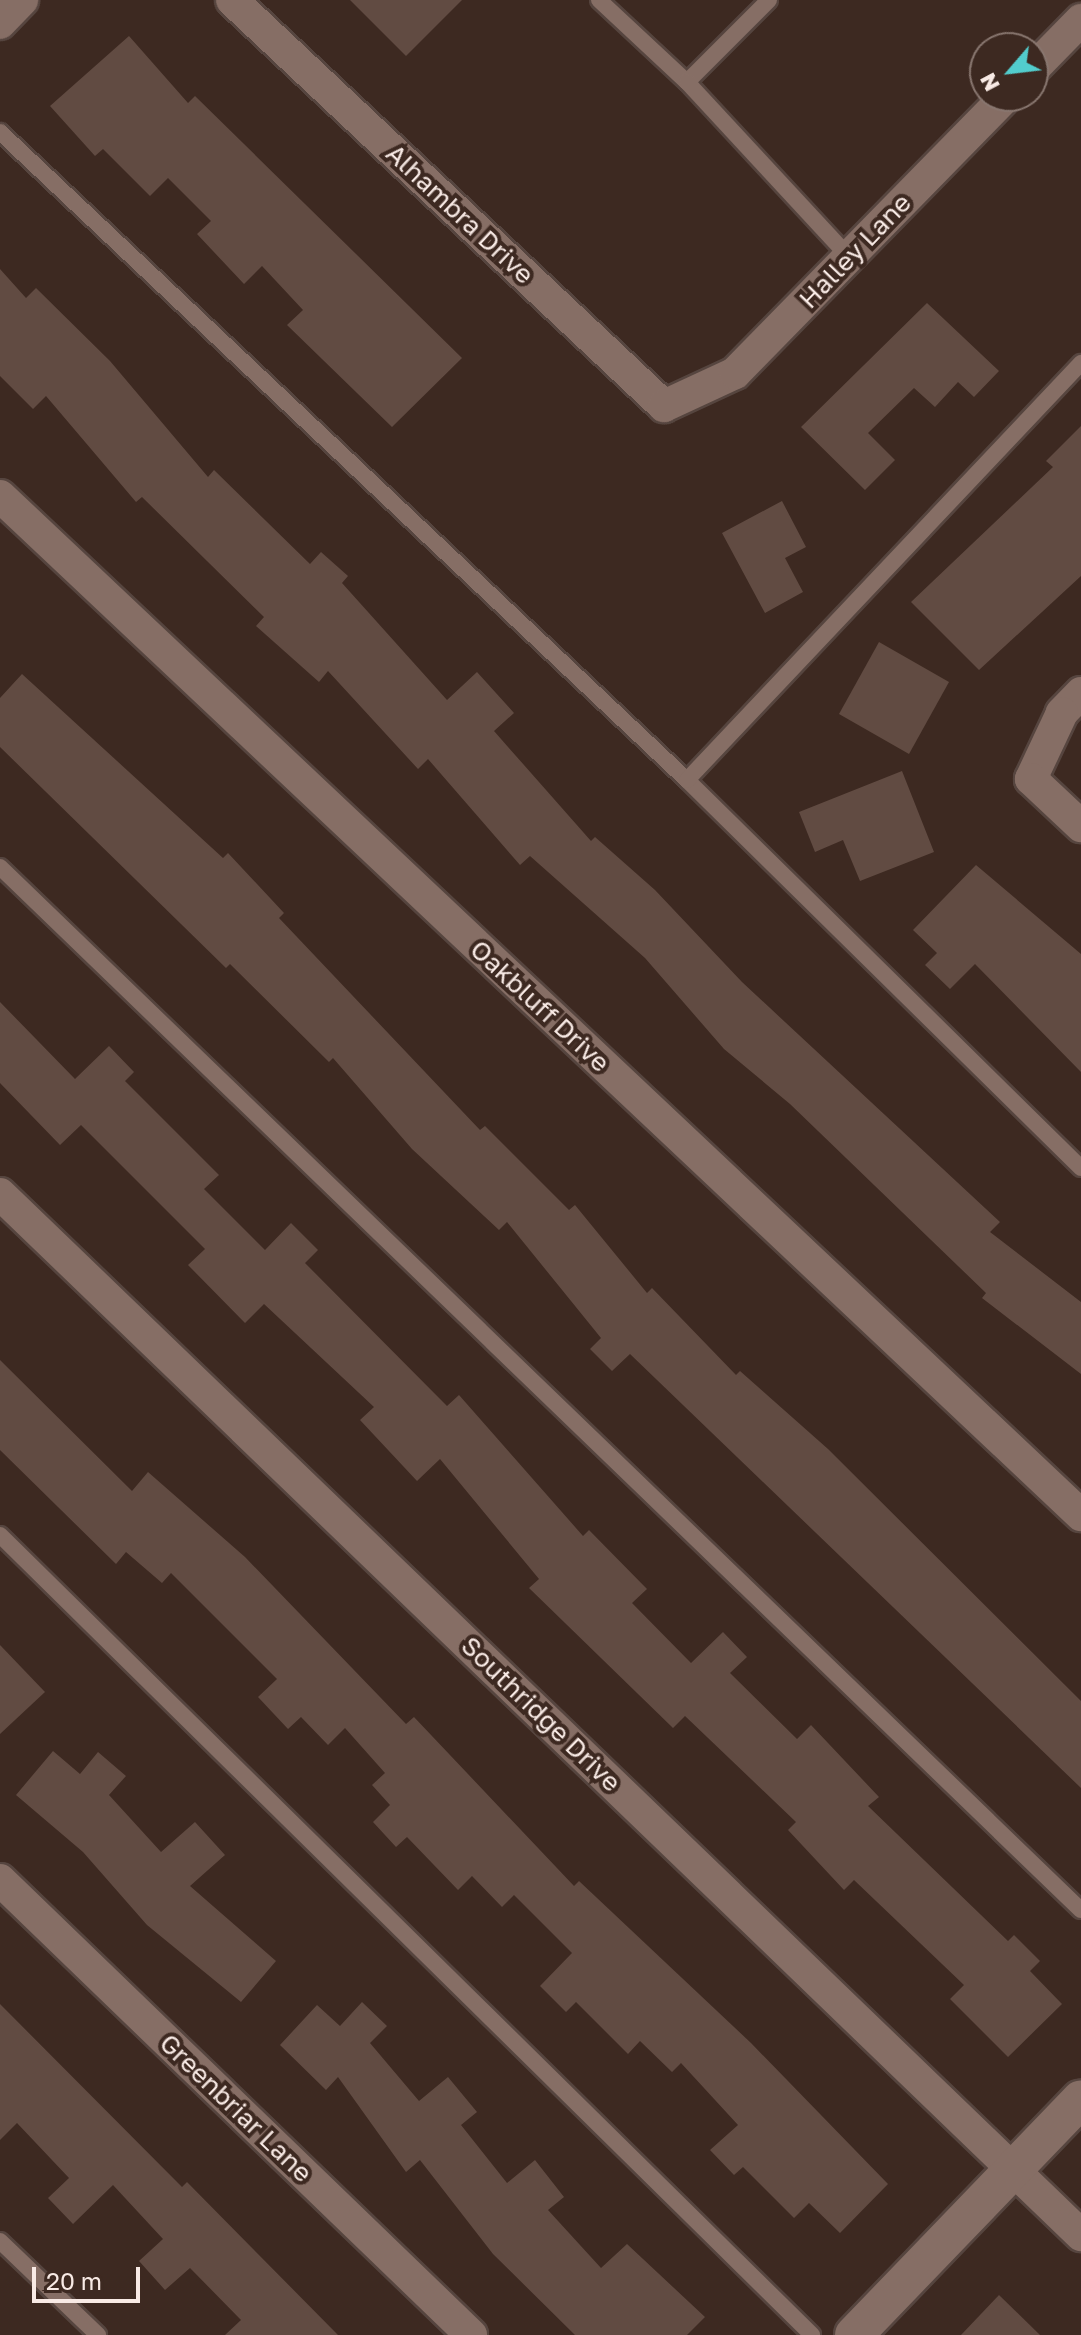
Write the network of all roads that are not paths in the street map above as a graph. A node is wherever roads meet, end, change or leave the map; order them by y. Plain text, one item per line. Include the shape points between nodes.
1 (22, 0) edge
2 (232, 0) edge
3 (599, 0) edge
4 (769, 0) edge
5 (1081, 20) edge
6 (0, 23) edge
7 (1049, 53) edge
8 (687, 82) junction
9 (990, 112) edge
10 (0, 132) edge
11 (849, 257) junction
12 (1081, 363) edge
13 (696, 396) joint
14 (0, 496) edge
15 (1081, 693) edge
16 (687, 780) junction
17 (1081, 826) edge
18 (0, 867) edge
19 (1081, 1168) edge
20 (0, 1194) edge
21 (1081, 1515) edge
22 (0, 1535) edge
23 (0, 1880) edge
24 (1081, 1910) edge
25 (1081, 2099) edge
26 (1015, 2169) junction
27 (1081, 2235) edge
28 (0, 2241) edge
29 (98, 2335) edge
30 (471, 2335) edge
31 (812, 2335) edge
32 (854, 2335) edge

1 - 6 street
2 - 13 street, Alhambra Drive via 664,406
3 - 8 lane
4 - 8 lane
5 - 7 street
8 - 11 lane
9 - 11 street, Halley Lane
10 - 16 lane
11 - 13 street, Halley Lane via 735,373
12 - 16 lane
14 - 21 street, Oakbluff Drive
15 - 17 street via 1062,713 1031,779
16 - 19 lane
18 - 24 lane
20 - 26 street, Southridge Drive
22 - 31 lane
23 - 30 street, Greenbriar Lane
25 - 26 street
26 - 27 street, Southridge Drive
26 - 32 street
28 - 29 lane

